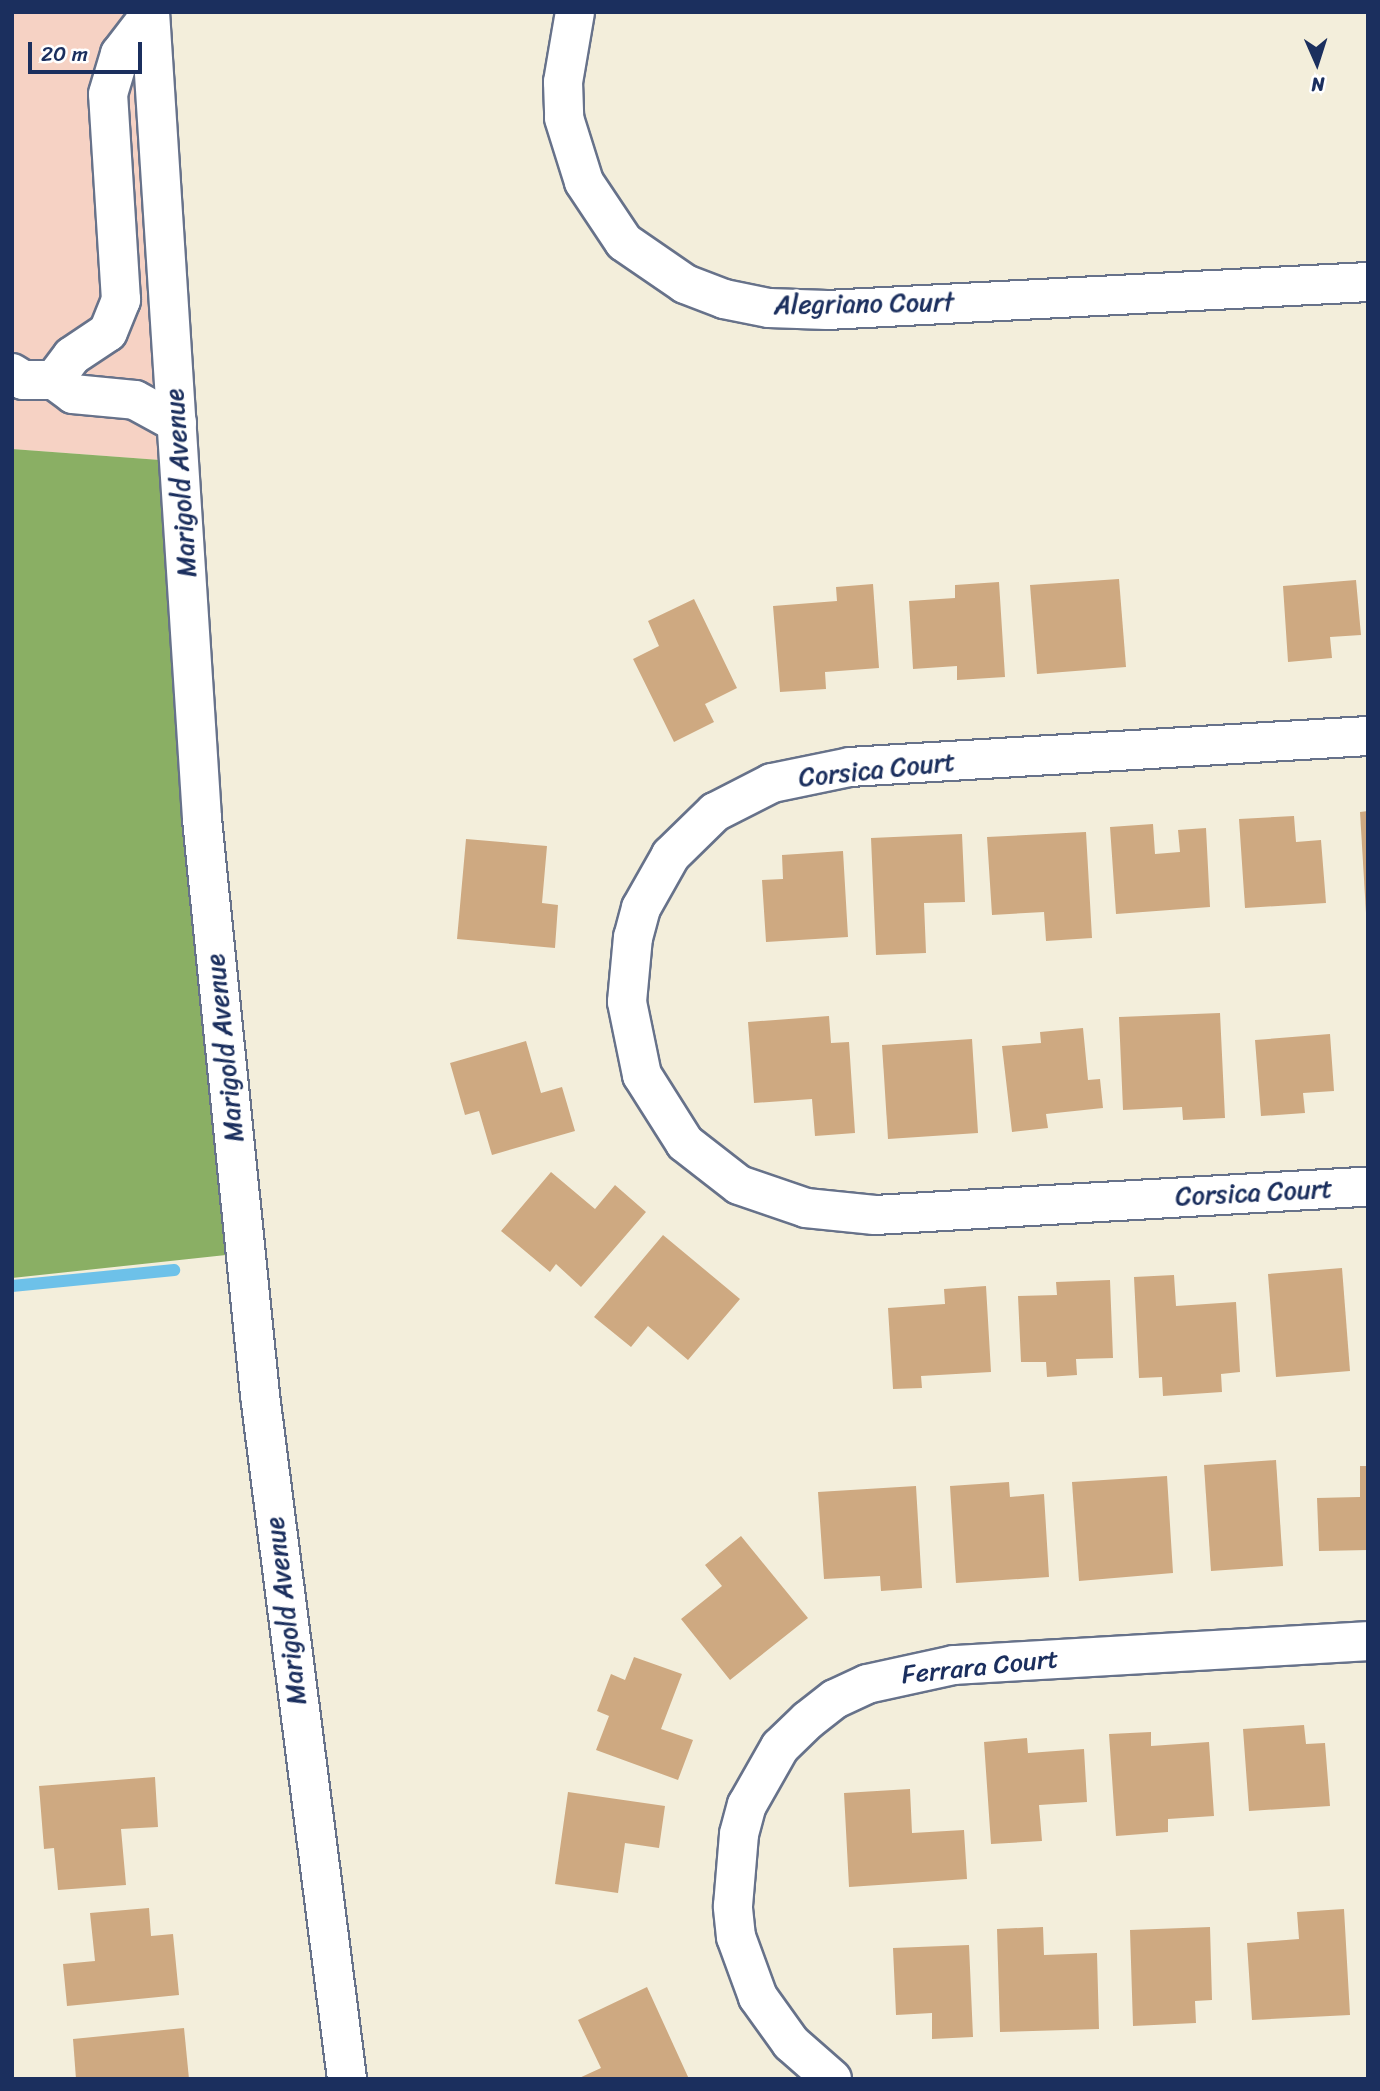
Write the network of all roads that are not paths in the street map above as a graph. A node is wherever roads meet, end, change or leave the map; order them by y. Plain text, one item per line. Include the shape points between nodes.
1 (575, 12) edge
2 (150, 14) edge
3 (1368, 282) edge
4 (12, 373) edge
5 (54, 380) junction
6 (177, 423) junction
7 (1368, 736) edge
8 (1368, 1187) edge
9 (1368, 1641) edge
10 (347, 2079) edge
11 (832, 2079) edge

1 - 3 street, Alegriano Court via 562,82 564,118 584,182 624,242 685,284 724,299 769,308 827,310
2 - 5 street via 120,54 108,94 121,300 108,332 72,356
2 - 6 street, Marigold Avenue
4 - 5 street via 23,380
5 - 6 street via 73,394 135,400
6 - 10 street, Marigold Avenue via 202,819 260,1395
7 - 8 street, Corsica Court via 850,767 772,783 715,812 671,855 641,908 633,937 627,1002 642,1076 685,1143 739,1185 806,1208 875,1215
9 - 11 street, Ferrara Court via 954,1665 867,1684 835,1699 808,1720 780,1747 747,1805 738,1834 733,1906 736,1937 758,1997 791,2043

